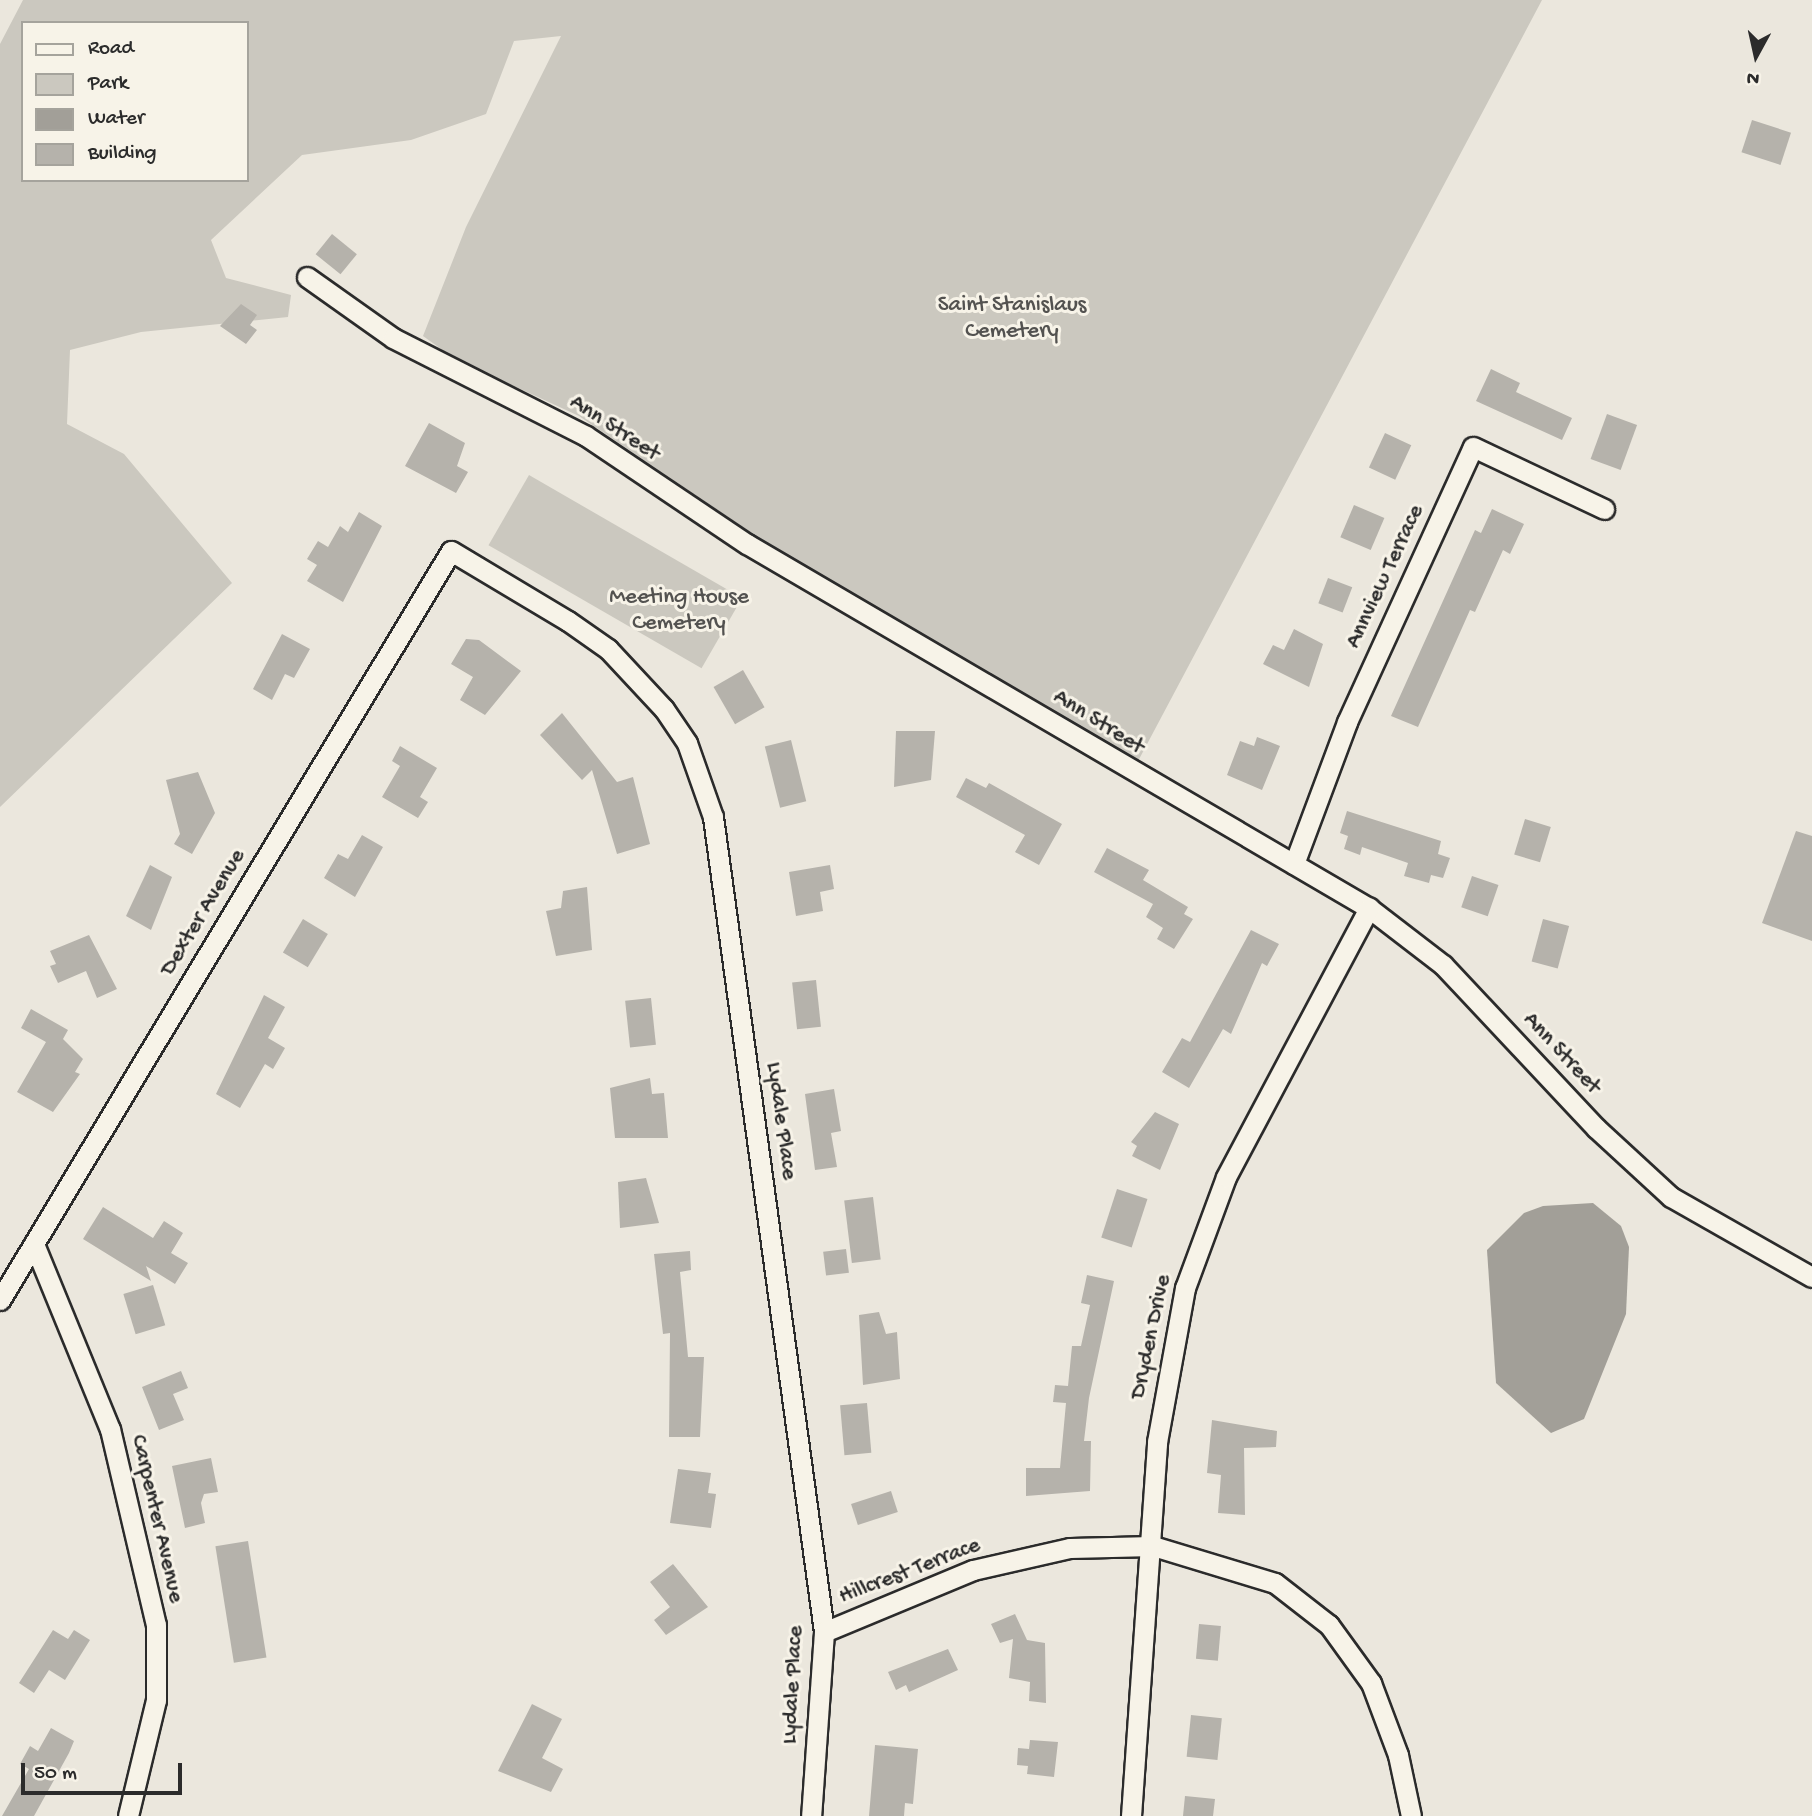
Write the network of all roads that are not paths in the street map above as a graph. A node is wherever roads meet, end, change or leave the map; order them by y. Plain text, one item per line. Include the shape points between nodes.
1 (307, 276) dead end
2 (1604, 509) dead end
3 (451, 551) joint
4 (1294, 864) junction
5 (1369, 908) junction
6 (34, 1244) junction
7 (1812, 1277) edge
8 (0, 1300) edge
9 (1153, 1546) junction
10 (824, 1632) junction
11 (128, 1816) edge
12 (811, 1816) edge
13 (1131, 1816) edge
14 (1411, 1816) edge

1 - 4 street, Ann Street via 393,338 586,436 747,544
2 - 4 street, Annview Terrace via 1474,447 1347,722
3 - 6 street, Dexter Avenue
3 - 10 street, Lydale Place via 608,649 664,709 702,779 721,860
4 - 5 street, Ann Street
5 - 7 street, Ann Street via 1443,965 1596,1128 1671,1197
5 - 9 street, Dryden Drive via 1265,1099 1199,1243 1164,1388
6 - 8 street, Dexter Avenue
6 - 11 street, Carpenter Avenue via 114,1440 156,1625 156,1700
9 - 10 street, Hillcrest Terrace via 1069,1548 973,1570
9 - 13 street, Dryden Drive
9 - 14 street, Hillcrest Terrace via 1275,1583 1329,1625 1371,1683 1398,1755
10 - 12 street, Lydale Place

